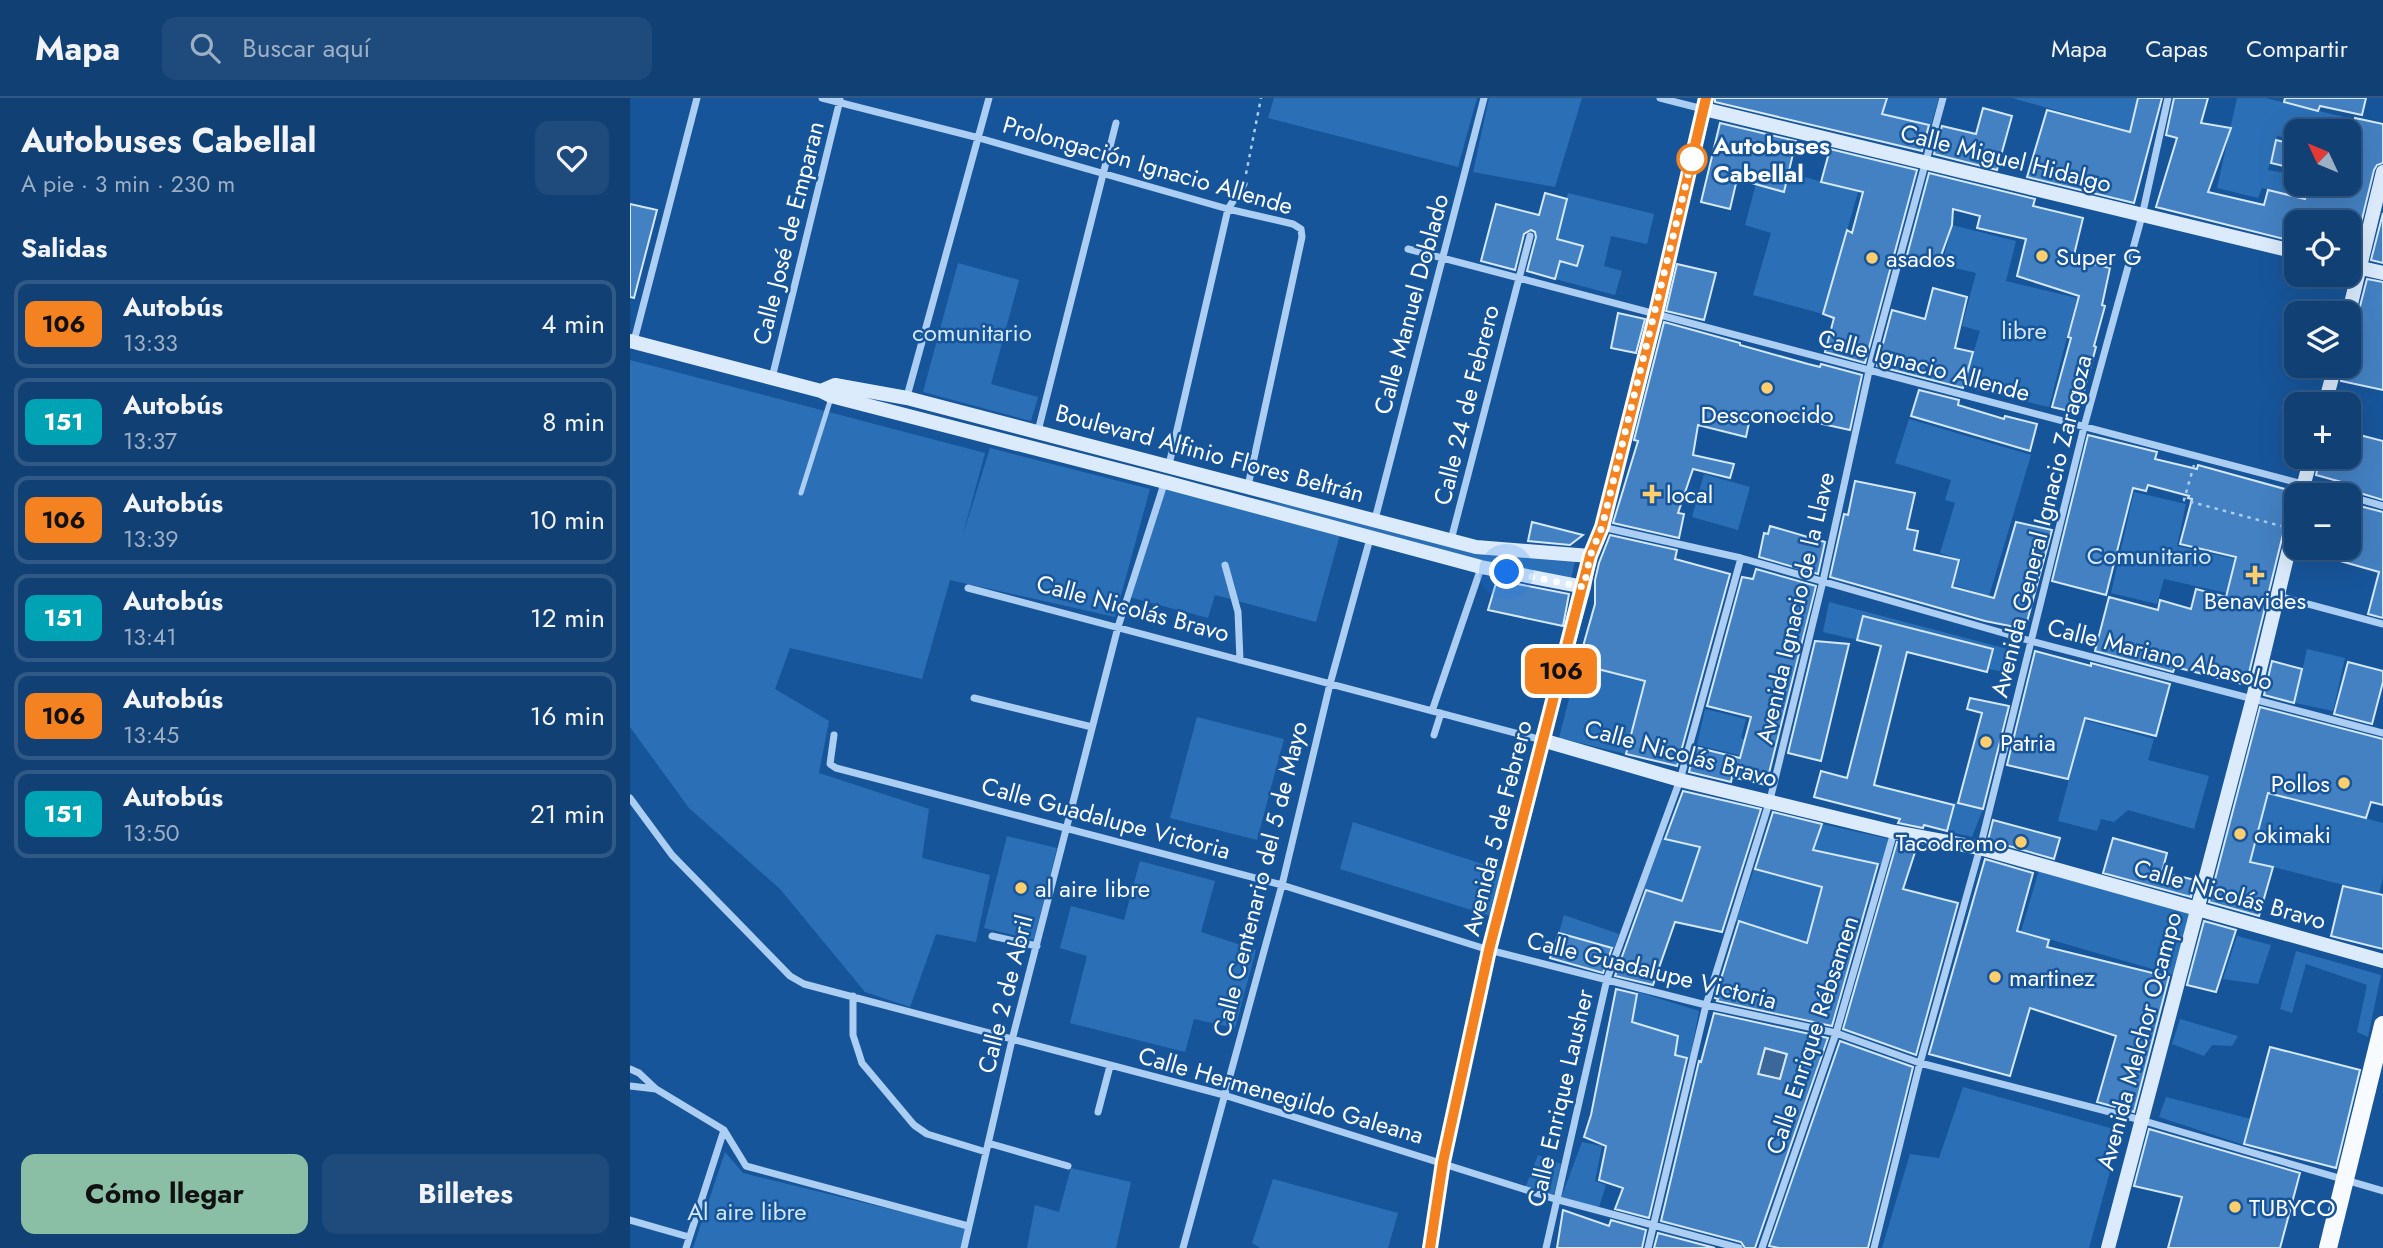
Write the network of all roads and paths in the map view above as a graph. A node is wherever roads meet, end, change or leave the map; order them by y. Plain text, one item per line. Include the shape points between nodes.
1 (697, 98) edge
2 (822, 98) edge
3 (989, 98) edge
4 (1261, 98) edge
5 (1483, 98) edge
6 (1660, 98) edge
7 (1943, 98) edge
8 (2168, 98) edge
9 (840, 100) edge
10 (1705, 103) edge
11 (1116, 123) dead end
12 (979, 138) junction
13 (1926, 161) junction
14 (2383, 172) edge
15 (1104, 173) junction
16 (1244, 184) joint
17 (1228, 209) junction
18 (2142, 216) junction
19 (1530, 236) dead end
20 (2361, 246) edge
21 (1408, 249) dead end
22 (2284, 249) edge
23 (1444, 258) junction
24 (2361, 268) edge
25 (2383, 273) edge
26 (1518, 278) junction
27 (1656, 313) junction
28 (632, 342) edge
29 (1869, 371) junction
30 (772, 378) junction
31 (829, 391) junction
32 (907, 398) junction
33 (902, 414) junction
34 (1003, 422) junction
35 (2084, 427) junction
36 (1038, 431) junction
37 (999, 439) junction
38 (2196, 457) junction
39 (1166, 475) junction
40 (2284, 483) edge
41 (1248, 486) junction
42 (801, 493) dead end
43 (2361, 500) edge
44 (2383, 506) edge
45 (1375, 520) junction
46 (2284, 523) edge
47 (1602, 527) junction
48 (1370, 536) junction
49 (1451, 541) junction
50 (1590, 556) junction
51 (1741, 558) junction
52 (2286, 560) edge
53 (1225, 565) dead end
54 (1481, 567) junction
55 (1823, 581) junction
56 (1584, 587) junction
57 (968, 588) dead end
58 (2277, 596) junction
59 (2383, 624) edge
60 (1118, 627) junction
61 (2031, 641) junction
62 (1240, 660) junction
63 (1330, 684) junction
64 (974, 698) dead end
65 (2253, 698) junction
66 (1436, 712) junction
67 (1092, 727) junction
68 (2383, 733) edge
69 (834, 735) dead end
70 (1434, 735) dead end
71 (1542, 740) junction
72 (1680, 780) junction
73 (630, 798) edge
74 (1770, 800) junction
75 (1066, 828) junction
76 (1894, 832) junction
77 (1980, 848) junction
78 (1282, 885) junction
79 (2198, 908) junction
80 (992, 936) dead end
81 (1037, 946) junction
82 (1489, 950) junction
83 (2383, 961) edge
84 (1607, 979) junction
85 (853, 996) junction
86 (1706, 1005) junction
87 (2383, 1025) edge
88 (1836, 1033) junction
89 (1012, 1040) junction
90 (1920, 1063) junction
91 (1110, 1066) junction
92 (630, 1069) edge
93 (630, 1086) edge
94 (656, 1089) junction
95 (1224, 1095) junction
96 (1098, 1111) dead end
97 (2141, 1120) junction
98 (724, 1130) junction
99 (988, 1143) junction
100 (986, 1152) junction
101 (1443, 1162) junction
102 (1068, 1166) dead end
103 (2344, 1178) junction
104 (2383, 1191) edge
105 (1555, 1199) junction
106 (630, 1220) edge
107 (968, 1226) junction
108 (1653, 1227) junction
109 (690, 1237) junction
110 (686, 1248) edge
111 (964, 1248) edge
112 (1183, 1248) edge
113 (1430, 1248) edge
114 (1546, 1248) edge
115 (1648, 1248) edge
116 (1739, 1248) edge
117 (1762, 1248) edge
118 (1874, 1248) edge
119 (2108, 1248) edge
120 (2328, 1248) edge

1 - 28 street
2 - 9 street, Prolongación Ignacio Allende
3 - 12 street
4 - 16 path
5 - 23 street, Calle Manuel Doblado
6 - 10 street
7 - 13 street, Avenida Ignacio de la Llave
8 - 18 street, Avenida General Ignacio Zaragoza
9 - 12 street, Prolongación Ignacio Allende
9 - 30 street, Calle José de Emparan
10 - 13 street, Calle Miguel Hidalgo
10 - 27 street, Avenida 5 de Febrero
11 - 15 street
12 - 15 street, Prolongación Ignacio Allende
12 - 32 street
13 - 18 street, Calle Miguel Hidalgo
13 - 29 street, Avenida Ignacio de la Llave
14 - 20 street
15 - 17 street, Prolongación Ignacio Allende
15 - 36 street
16 - 17 street, Calle 2 de Abril
17 - 39 street, Calle 2 de Abril
17 - 41 street, Prolongación Ignacio Allende via 1301,229
18 - 22 street, Calle Miguel Hidalgo
18 - 35 street, Avenida General Ignacio Zaragoza
19 - 26 street, Calle 24 de Febrero
21 - 23 street
23 - 26 street
23 - 45 street, Calle Manuel Doblado
24 - 25 street
26 - 27 street
26 - 49 street, Calle 24 de Febrero
27 - 29 street, Calle Ignacio Allende
27 - 47 street, Avenida 5 de Febrero
28 - 30 street, Boulevard Alfinio Flores Beltrán
29 - 35 street, Calle Ignacio Allende
29 - 55 street, Avenida Ignacio de la Llave
30 - 31 street, Boulevard Alfinio Flores Beltrán
31 - 32 street, Boulevard Alfinio Flores Beltrán
31 - 33 street, Boulevard Alfinio Flores Beltrán
31 - 42 lane
32 - 33 street
32 - 34 street, Boulevard Alfinio Flores Beltrán
33 - 37 street, Boulevard Alfinio Flores Beltrán
34 - 36 street, Boulevard Alfinio Flores Beltrán
34 - 37 street
35 - 38 street, Calle Ignacio Allende
35 - 61 street, Avenida General Ignacio Zaragoza
36 - 39 street, Boulevard Alfinio Flores Beltrán
37 - 39 street, Boulevard Alfinio Flores Beltrán
38 - 40 street, Calle Ignacio Allende
38 - 46 path via 2184,500
39 - 41 street, Boulevard Alfinio Flores Beltrán
39 - 48 street, Boulevard Alfinio Flores Beltrán
39 - 60 street, Calle 2 de Abril
41 - 45 street, Boulevard Alfinio Flores Beltrán
43 - 44 street, Calle Ignacio Allende
45 - 48 street, Calle Centenario del 5 de Mayo
45 - 49 street, Boulevard Alfinio Flores Beltrán
47 - 50 street, Avenida 5 de Febrero
47 - 51 street, Calle Mariano Abasolo
48 - 54 street, Boulevard Alfinio Flores Beltrán
48 - 63 street, Calle Centenario del 5 de Mayo
49 - 50 street, Boulevard Alfinio Flores Beltrán
50 - 56 street, Avenida 5 de Febrero
51 - 55 street, Calle Mariano Abasolo
51 - 72 street, Calle Enrique Lausher
52 - 58 street, Avenida Melchor Ocampo
53 - 62 street via 1238,612
54 - 56 street, Boulevard Alfinio Flores Beltrán
54 - 66 street
55 - 61 street, Calle Mariano Abasolo
55 - 74 street, Avenida Ignacio de la Llave
56 - 71 street, Avenida 5 de Febrero
57 - 60 street, Calle Nicolás Bravo
58 - 59 street
58 - 65 street, Avenida Melchor Ocampo
60 - 62 street, Calle Nicolás Bravo
60 - 67 street, Calle 2 de Abril
61 - 65 street, Calle Mariano Abasolo
61 - 77 street, Avenida General Ignacio Zaragoza
62 - 63 street, Calle Nicolás Bravo
63 - 66 street, Calle Nicolás Bravo
63 - 78 street, Calle Centenario del 5 de Mayo
64 - 67 street
65 - 68 street, Calle Mariano Abasolo
65 - 79 street, Avenida Melchor Ocampo
66 - 70 street
66 - 71 street, Calle Nicolás Bravo
67 - 75 street, Calle 2 de Abril
69 - 75 street, Calle Guadalupe Victoria via 830,764 836,768
71 - 72 street, Calle Nicolás Bravo
71 - 82 street, Avenida 5 de Febrero
72 - 74 street, Calle Nicolás Bravo
72 - 84 street, Calle Enrique Lausher
73 - 85 street, Calle Hermenegildo Galeana via 672,855 790,976
74 - 76 street, Calle Nicolás Bravo
74 - 86 street, Avenida Ignacio de la Llave
75 - 78 street, Calle Guadalupe Victoria
75 - 81 street, Calle 2 de Abril
76 - 77 street, Calle Nicolás Bravo
76 - 88 street, Calle Enrique Rébsamen
77 - 79 street, Calle Nicolás Bravo
77 - 90 street, Avenida General Ignacio Zaragoza
78 - 82 street, Calle Guadalupe Victoria
78 - 95 street, Calle Centenario del 5 de Mayo
79 - 83 street, Calle Nicolás Bravo
79 - 97 street, Avenida Melchor Ocampo
80 - 81 street
81 - 89 street, Calle 2 de Abril
82 - 84 street, Calle Guadalupe Victoria
82 - 101 street, Avenida 5 de Febrero
84 - 86 street, Calle Guadalupe Victoria
84 - 105 street, Calle Enrique Lausher
85 - 89 street, Calle Hermenegildo Galeana
85 - 100 street via 853,1035 862,1063 914,1125 928,1134
86 - 88 street, Calle Guadalupe Victoria
86 - 108 street, Avenida Ignacio de la Llave
87 - 103 main road
88 - 90 street, Calle Guadalupe Victoria
88 - 117 street, Calle Enrique Rébsamen
89 - 91 street, Calle Hermenegildo Galeana
89 - 99 street, Calle 2 de Abril
90 - 97 street, Calle Guadalupe Victoria
90 - 118 street, Avenida General Ignacio Zaragoza
91 - 95 street, Calle Hermenegildo Galeana
91 - 96 street
92 - 94 street
93 - 94 street
94 - 98 street
95 - 101 street, Calle Hermenegildo Galeana
95 - 112 street, Calle Centenario del 5 de Mayo
97 - 103 street, Calle Guadalupe Victoria
97 - 119 street, Avenida Melchor Ocampo
98 - 107 street via 746,1166
98 - 109 street
99 - 100 street, Calle 2 de Abril
99 - 102 street
100 - 107 street, Calle 2 de Abril
101 - 105 street, Calle Hermenegildo Galeana
101 - 113 street, Avenida 5 de Febrero
103 - 104 street, Calle Guadalupe Victoria
103 - 120 main road
105 - 108 street, Calle Hermenegildo Galeana
105 - 114 street, Calle Enrique Lausher
106 - 109 street
107 - 111 street, Calle 2 de Abril
108 - 115 street, Avenida Ignacio de la Llave
108 - 116 street, Calle Hermenegildo Galeana
109 - 110 street

